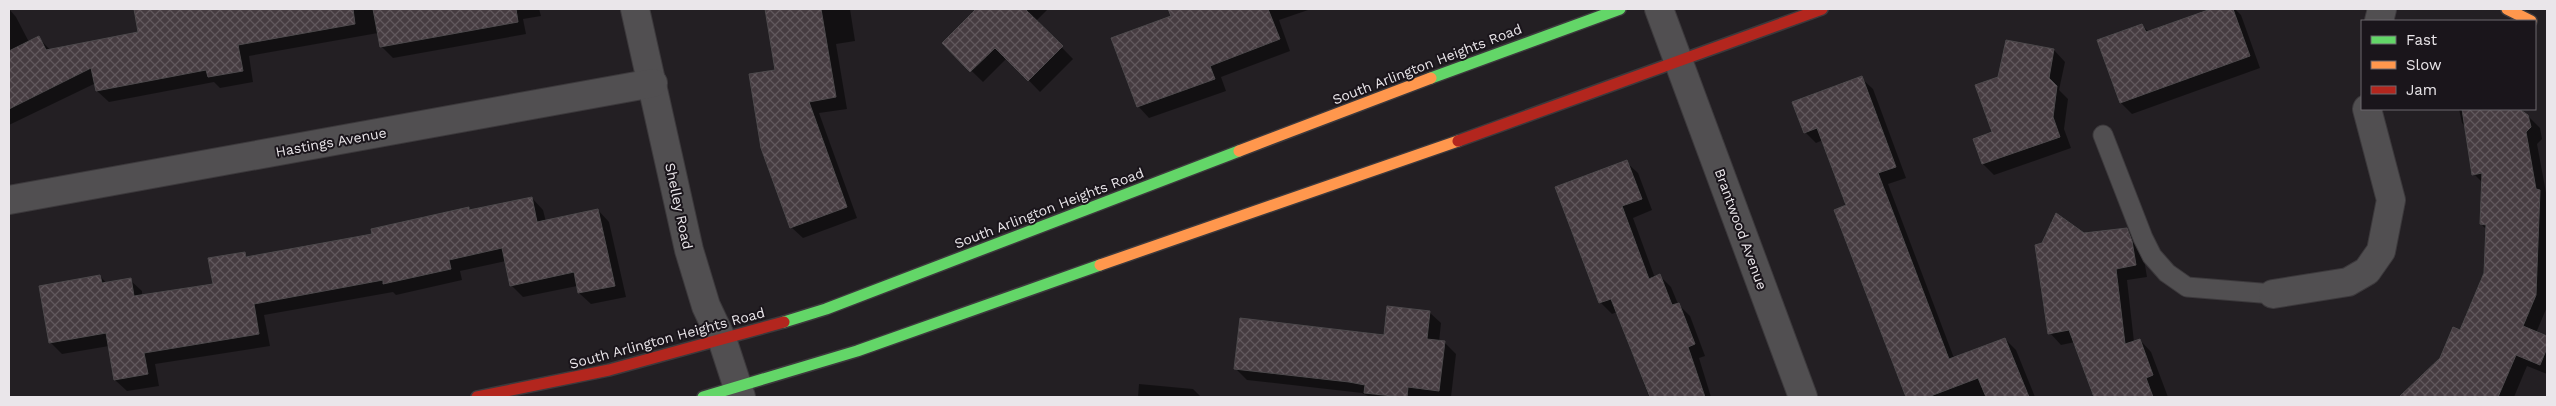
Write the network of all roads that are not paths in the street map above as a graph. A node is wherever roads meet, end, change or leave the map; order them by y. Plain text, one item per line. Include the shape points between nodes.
1 (635, 9) edge
2 (1620, 9) edge
3 (1659, 9) edge
4 (1822, 9) edge
5 (2507, 9) edge
6 (2528, 20) edge
7 (1679, 62) junction
8 (653, 83) junction
9 (2367, 110) edge
10 (2103, 135) dead end
11 (9, 200) edge
12 (2273, 294) joint
13 (723, 342) junction
14 (739, 393) edge
15 (477, 397) edge
16 (703, 397) edge
17 (1803, 397) edge

1 - 8 street, Shelley Road
2 - 13 main road, South Arlington Heights Road via 1456,68 835,305
3 - 7 street, Brantwood Avenue
4 - 7 main road
5 - 6 main road
7 - 14 main road via 1297,198 799,369
7 - 17 street, Brantwood Avenue
8 - 11 street, Hastings Avenue
8 - 13 street, Shelley Road via 689,250 706,306
9 - 12 street via 2391,200 2381,251 2367,272 2348,282
10 - 12 lane via 2143,238 2152,256 2167,273 2188,287
13 - 14 street, Shelley Road
13 - 15 main road, South Arlington Heights Road via 563,382
14 - 16 main road

